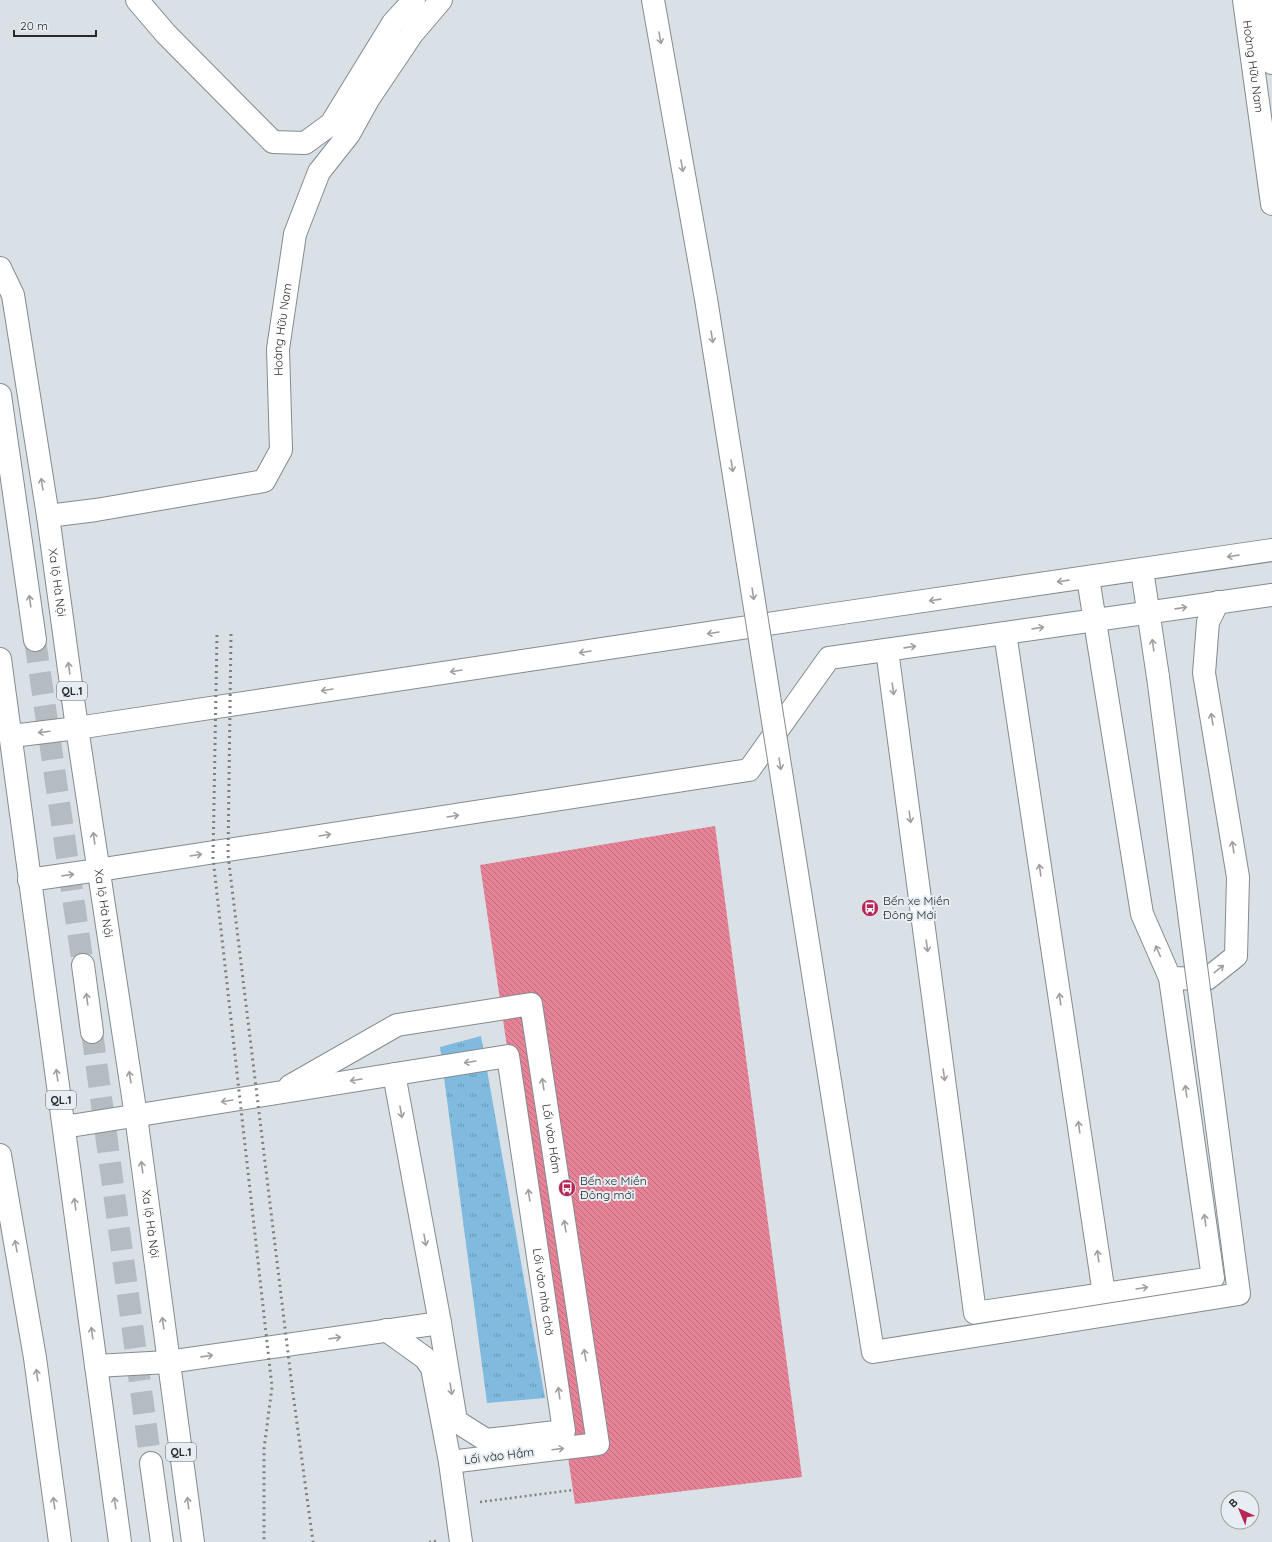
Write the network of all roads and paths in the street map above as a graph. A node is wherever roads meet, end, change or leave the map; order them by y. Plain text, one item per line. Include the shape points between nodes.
1 (137, 0) edge
2 (414, 0) edge
3 (441, 0) edge
4 (653, 0) edge
5 (1244, 0) edge
6 (1264, 0) edge
7 (1272, 63) edge
8 (1272, 204) edge
9 (0, 268) edge
10 (0, 394) edge
11 (48, 516) junction
12 (1272, 550) edge
13 (1142, 570) junction
14 (1088, 578) junction
15 (1272, 595) edge
16 (1218, 602) junction
17 (1149, 612) junction
18 (1095, 620) junction
19 (1005, 633) junction
20 (36, 640) tunnel mouth
21 (888, 650) junction
22 (0, 659) edge
23 (77, 728) junction
24 (12, 736) junction
25 (98, 870) junction
26 (29, 880) junction
27 (83, 965) tunnel mouth
28 (1170, 978) junction
29 (92, 1032) tunnel mouth
30 (394, 1074) junction
31 (277, 1093) junction
32 (136, 1116) junction
33 (64, 1127) junction
34 (0, 1154) edge
35 (1104, 1294) junction
36 (440, 1323) junction
37 (386, 1330) junction
38 (444, 1344) junction
39 (168, 1362) junction
40 (96, 1366) junction
41 (432, 1368) junction
42 (151, 1462) tunnel mouth
43 (450, 1462) junction
44 (573, 1490) dead end
45 (456, 1504) junction
46 (60, 1542) edge
47 (120, 1542) edge
48 (162, 1542) edge
49 (193, 1542) edge
50 (461, 1542) edge

1 - 2 main road via 166,34 273,142 305,143 331,124 393,24
3 - 11 main road, Hoàng Hữu Nam via 412,34 369,98 349,134 319,172 295,234 278,349 281,450 264,481
4 -> 17 main road, bridge via 706,299 873,1352 1239,1294
5 - 8 main road, Hoàng Hữu Nam
6 - 7 main road, Hoàng Hữu Nam
11 -> 9 main road, Xa lộ Hà Nội / QL.1 via 12,295
20 -> 10 main road
23 -> 11 main road, Xa lộ Hà Nội / QL.1
12 -> 13 main road
13 - 14 main road
13 - 17 main road
14 - 18 main road
14 -> 23 main road
15 - 16 main road
17 -> 16 main road
28 -> 16 main road via 1207,979 1236,956 1238,877 1204,673 1208,622
17 - 18 main road
19 -> 18 main road
28 -> 18 main road via 1142,914
21 -> 19 main road
35 -> 19 main road
25 -> 21 main road via 749,770 829,658
21 -> 35 main road via 975,1313
22 - 24 main road, QL.1
23 -> 24 main road
25 -> 23 main road, Xa lộ Hà Nội / QL.1
24 - 26 main road, QL.1
26 -> 25 main road
32 -> 25 main road, Xa lộ Hà Nội / QL.1
33 -> 26 main road, QL.1
29 -> 27 main road
35 -> 28 main road via 1213,1278
30 -> 31 main road
30 -> 36 main road, Lối vào nhà chờ
38 -> 30 main road, Lối vào nhà chờ via 456,1421 486,1440 564,1431 508,1056
31 -> 32 main road
43 -> 31 main road, Lối vào Hầm via 598,1444 531,1004 397,1025
32 - 33 main road
39 -> 32 main road, Xa lộ Hà Nội / QL.1
40 -> 33 main road, QL.1
46 -> 34 main road via 35,1358
36 - 37 main road
36 - 38 main road, Lối vào nhà chờ
39 -> 37 main road
37 - 41 main road via 425,1358
38 - 41 main road
39 - 40 main road
49 -> 39 main road, Xa lộ Hà Nội / QL.1
47 -> 40 main road, QL.1
41 - 43 main road
42 - 48 main road, QL.1
43 - 45 main road
44 - 45 path
45 - 50 main road

